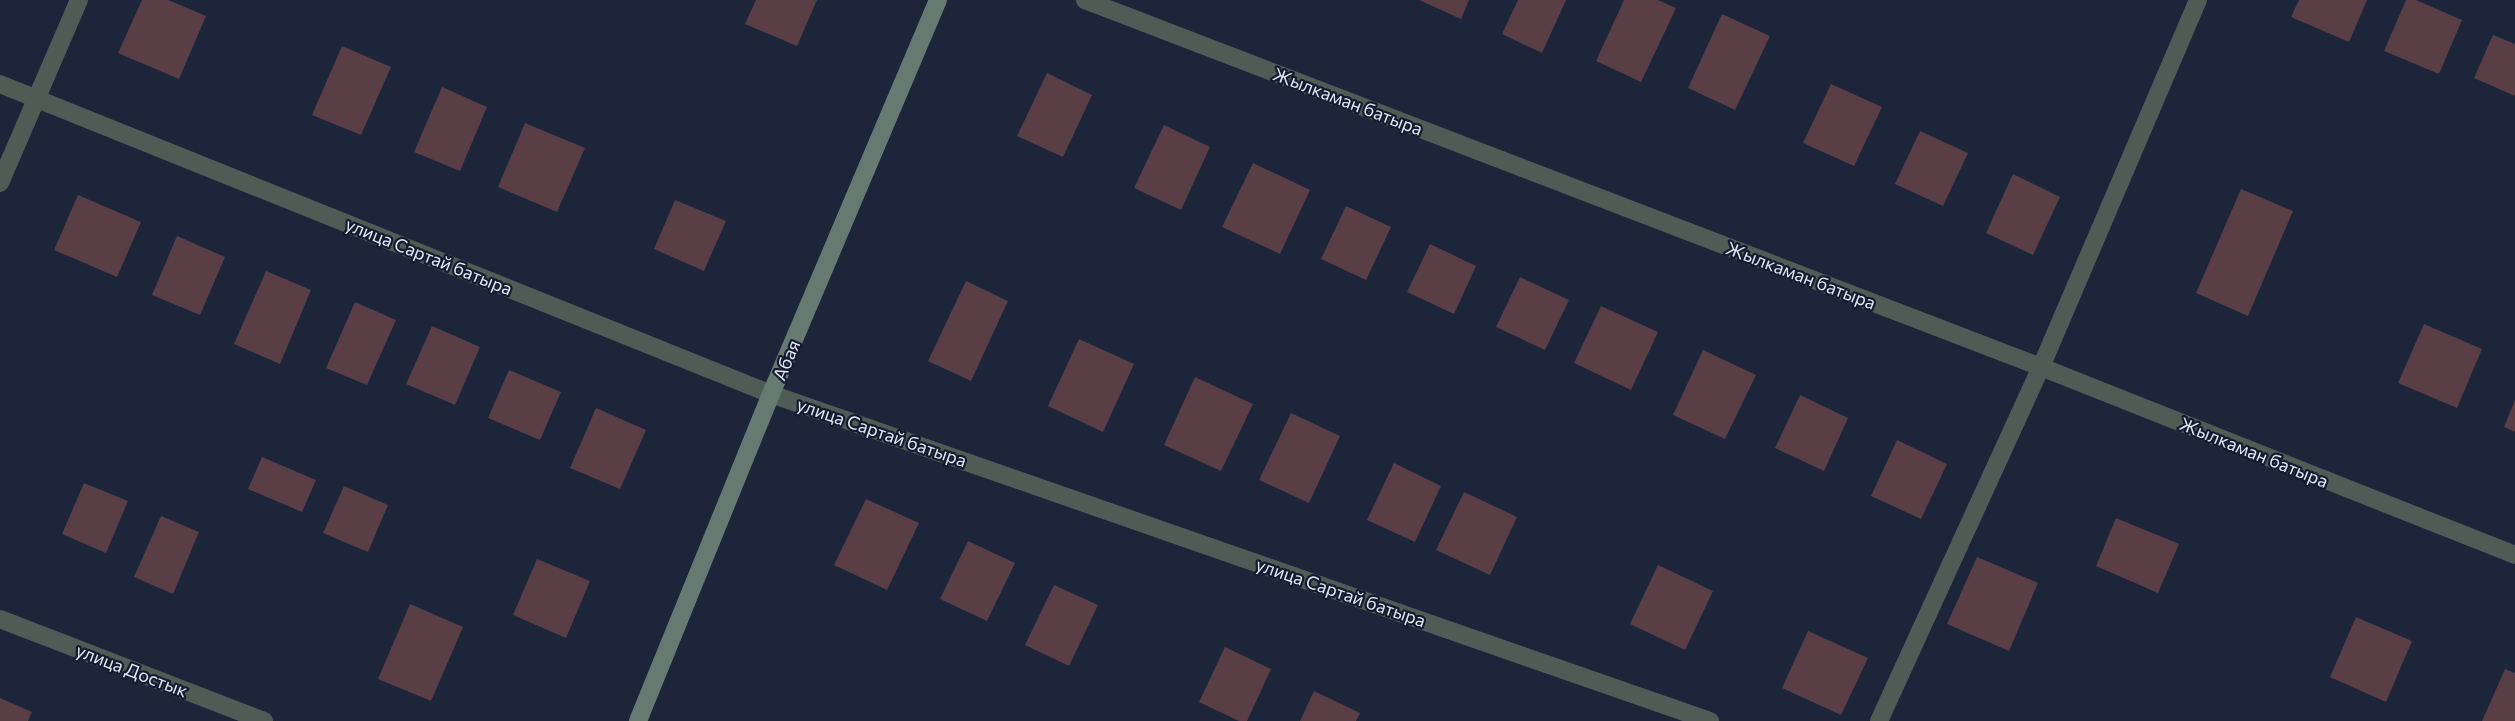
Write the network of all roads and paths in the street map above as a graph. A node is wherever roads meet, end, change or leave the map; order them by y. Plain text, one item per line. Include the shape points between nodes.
1 (79, 0) edge
2 (938, 0) edge
3 (1085, 0) edge
4 (2198, 0) edge
5 (0, 84) edge
6 (37, 99) junction
7 (0, 183) edge
8 (2041, 367) junction
9 (771, 394) junction
10 (2515, 555) edge
11 (0, 619) edge
12 (264, 721) edge
13 (638, 721) edge
14 (1710, 721) edge
15 (1878, 721) edge

1 - 6 street
2 - 9 street, Абая
3 - 8 street, Жылкаман батыра
4 - 8 street
5 - 6 street, улица Сартай батыра
6 - 7 street
6 - 9 street, улица Сартай батыра
8 - 10 street, Жылкаман батыра
8 - 15 street
9 - 13 street, Абая
9 - 14 street, улица Сартай батыра
11 - 12 street, улица Достык

